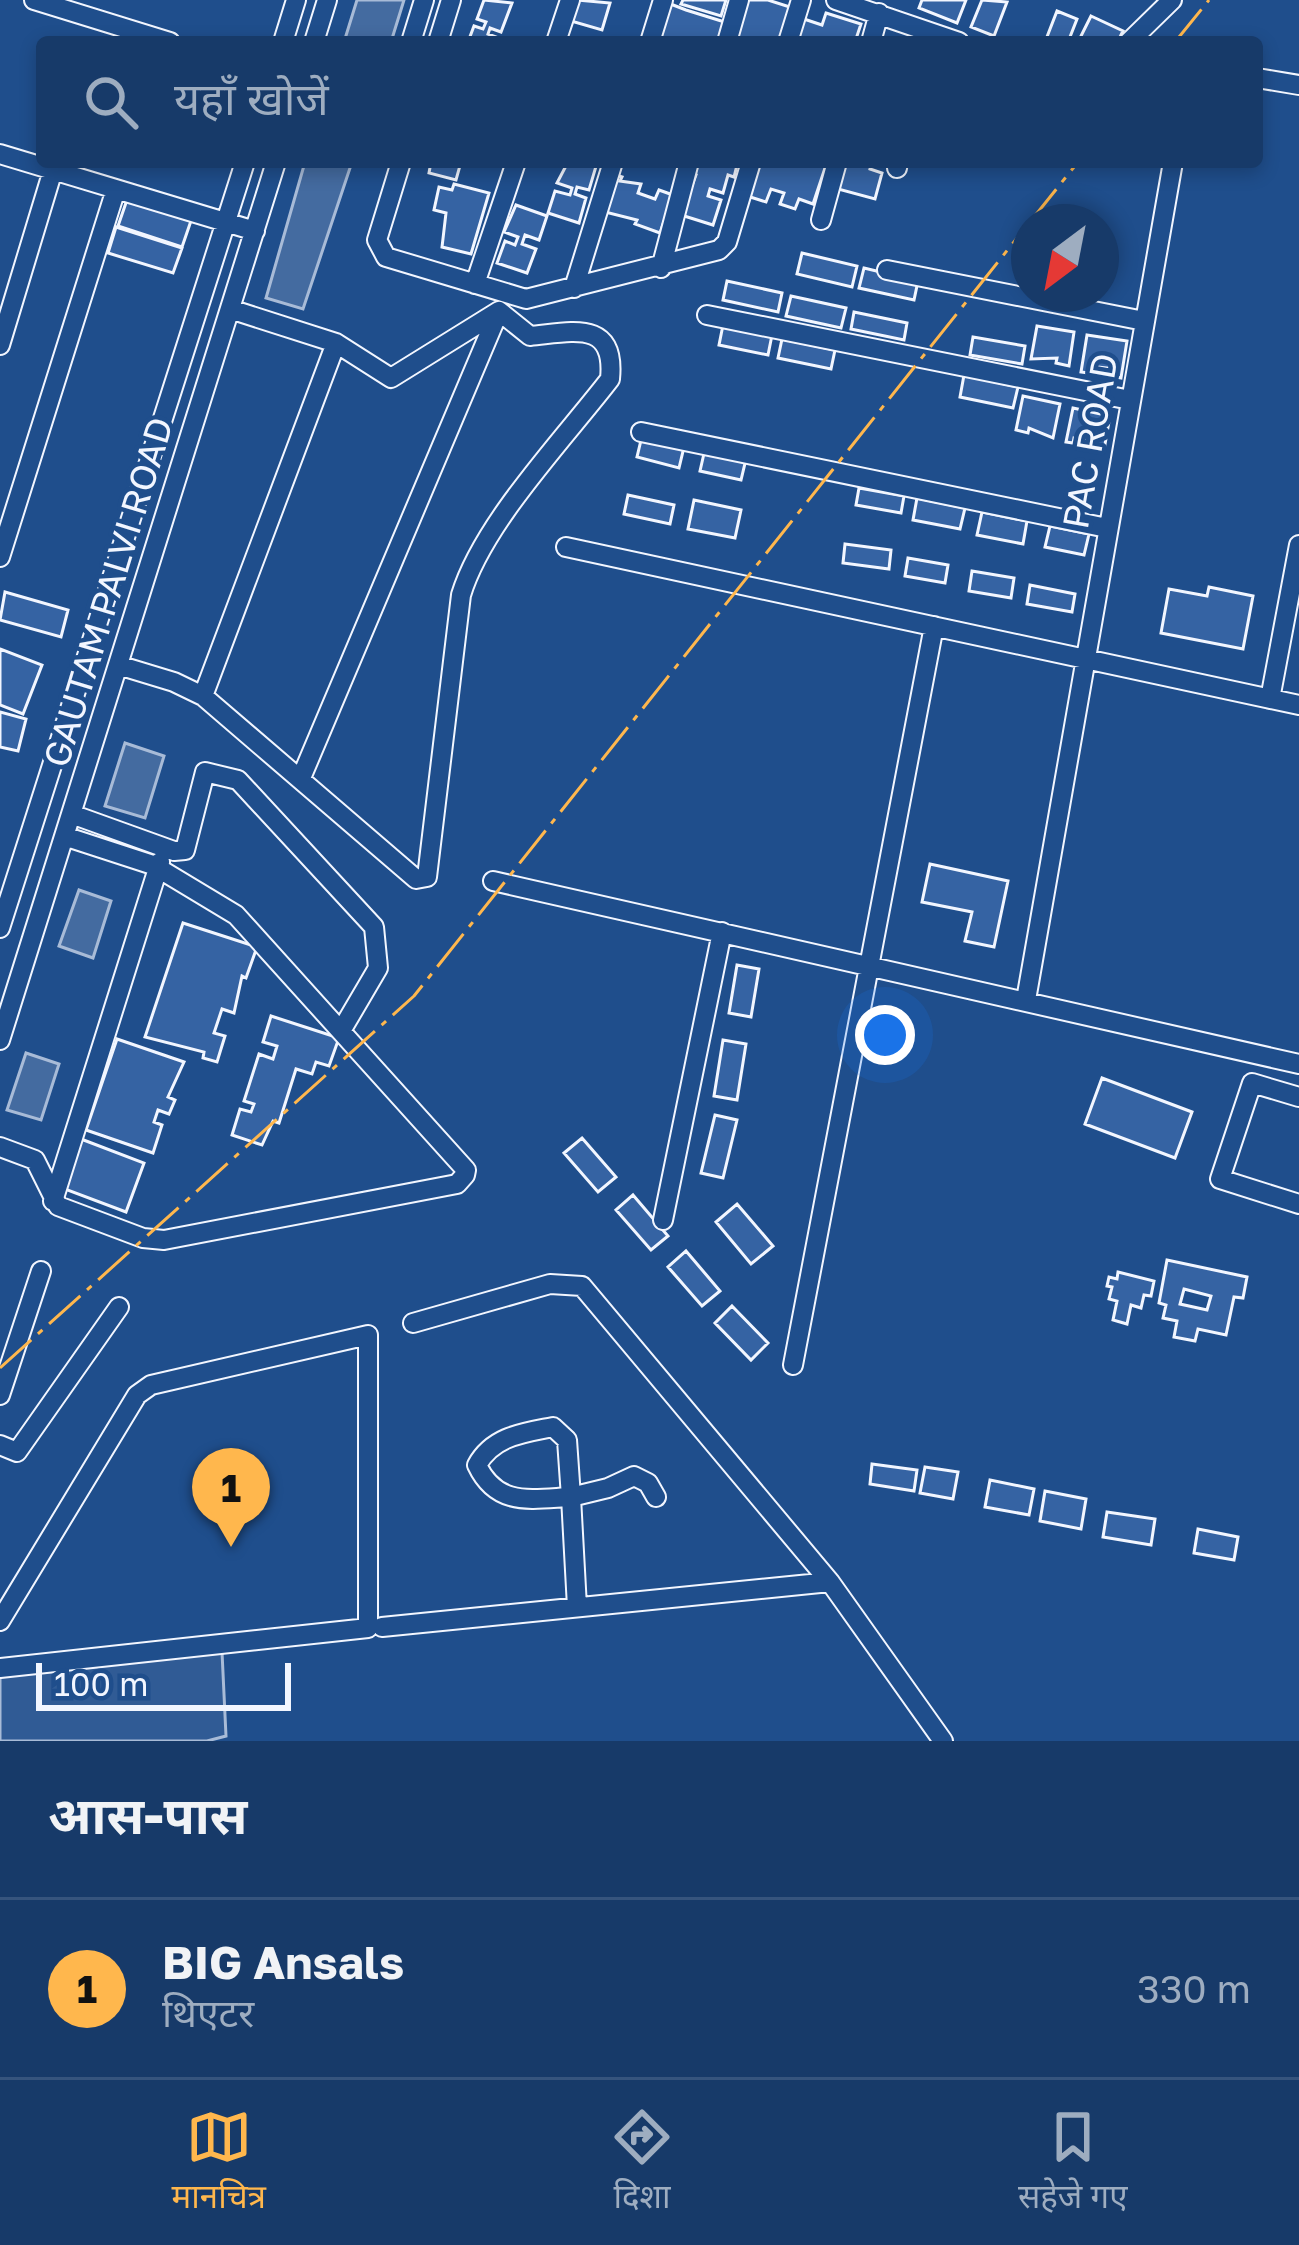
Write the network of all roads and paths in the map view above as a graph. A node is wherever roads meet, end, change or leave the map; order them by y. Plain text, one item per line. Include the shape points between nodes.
1 (34, 0) edge
2 (296, 0) edge
3 (327, 0) edge
4 (424, 0) edge
5 (451, 0) edge
6 (570, 0) edge
7 (663, 0) edge
8 (739, 0) edge
9 (801, 0) edge
10 (1172, 0) edge
11 (845, 1) edge
12 (879, 13) junction
13 (151, 36) edge
14 (285, 36) edge
15 (312, 36) edge
16 (413, 36) edge
17 (440, 36) edge
18 (558, 36) edge
19 (652, 36) edge
20 (729, 36) edge
21 (790, 36) edge
22 (873, 36) edge
23 (925, 36) edge
24 (1135, 36) edge
25 (1263, 79) edge
26 (1299, 86) edge
27 (0, 154) edge
28 (36, 165) edge
29 (46, 168) edge
30 (243, 168) edge
31 (275, 168) edge
32 (399, 168) edge
33 (514, 168) edge
34 (611, 168) edge
35 (687, 168) edge
36 (749, 168) edge
37 (835, 168) edge
38 (1171, 168) edge
39 (53, 170) junction
40 (116, 189) junction
41 (821, 220) dead end
42 (226, 222) junction
43 (255, 231) junction
44 (661, 268) junction
45 (887, 270) dead end
46 (475, 284) junction
47 (574, 288) junction
48 (230, 309) junction
49 (499, 311) junction
50 (707, 315) dead end
51 (1144, 321) junction
52 (336, 343) junction
53 (0, 345) edge
54 (1130, 400) junction
55 (641, 432) dead end
56 (0, 485) edge
57 (22, 492) junction
58 (1107, 528) junction
59 (1299, 544) edge
60 (566, 548) dead end
61 (0, 557) edge
62 (934, 626) junction
63 (1088, 662) junction
64 (118, 665) junction
65 (202, 696) junction
66 (1270, 699) junction
67 (1299, 705) edge
68 (301, 778) junction
69 (74, 815) junction
70 (67, 837) junction
71 (165, 848) junction
72 (157, 868) junction
73 (8, 878) edge
74 (493, 881) dead end
75 (50, 890) junction
76 (0, 928) edge
77 (722, 932) junction
78 (869, 965) junction
79 (1026, 1000) junction
80 (341, 1031) junction
81 (0, 1040) edge
82 (1299, 1064) edge
83 (1299, 1097) edge
84 (0, 1147) edge
85 (53, 1201) junction
86 (1299, 1204) edge
87 (663, 1220) dead end
88 (41, 1271) dead end
89 (118, 1307) dead end
90 (413, 1323) dead end
91 (793, 1365) dead end
92 (0, 1396) edge
93 (0, 1445) edge
94 (571, 1497) junction
95 (656, 1497) dead end
96 (830, 1582) junction
97 (577, 1607) junction
98 (0, 1621) edge
99 (382, 1627) dead end
100 (0, 1668) edge
101 (944, 1741) edge

1 - 13 street
2 - 14 street
3 - 15 street
4 - 16 street
5 - 17 street
6 - 18 street
7 - 19 street
8 - 20 street
9 - 21 street
10 - 24 street
11 - 12 street
12 - 22 street
12 - 23 street
25 - 26 street
27 - 28 street
29 - 39 street
30 - 42 street, GAUTAM PALVI ROAD
31 - 43 street, GAUTAM PALVI ROAD
32 - 46 street via 377,240 381,252
33 - 46 street
34 - 47 street
35 - 44 street
36 - 44 street via 724,247
37 - 41 street
38 - 51 street, PAC ROAD
39 - 40 street
39 - 53 street
40 - 42 street
40 - 57 street
42 - 43 street
42 - 73 street, GAUTAM PALVI ROAD
43 - 48 street, GAUTAM PALVI ROAD
44 - 47 street
45 - 51 street
46 - 47 street via 517,299
48 - 52 street
48 - 64 street, GAUTAM PALVI ROAD
49 - 52 street via 391,378
49 - 68 street
49 - 68 street via 530,337 597,336 612,361 610,379 469,569 428,877 416,879
50 - 54 street
51 - 54 street, PAC ROAD
52 - 65 street
54 - 58 street, PAC ROAD
55 - 58 street
56 - 57 street
57 - 61 street
58 - 63 street, PAC ROAD
59 - 66 street
60 - 62 street
62 - 63 street
62 - 78 street
63 - 66 street
63 - 79 street, PAC ROAD
64 - 65 street
64 - 69 street, GAUTAM PALVI ROAD
65 - 68 street
66 - 67 street
69 - 70 street, GAUTAM PALVI ROAD
69 - 71 street
70 - 72 street
70 - 75 street, GAUTAM PALVI ROAD
71 - 72 street
71 - 80 street via 185,850 205,772 238,780 374,927 378,968
72 - 80 street via 236,915
72 - 85 street
73 - 75 street
73 - 76 street, GAUTAM PALVI ROAD
74 - 77 street
75 - 81 street, GAUTAM PALVI ROAD
77 - 78 street
77 - 87 street
78 - 79 street
78 - 91 street
79 - 82 street
80 - 85 street via 466,1170 461,1180 164,1240
83 - 86 street via 1252,1083 1220,1179
84 - 85 street via 34,1160
88 - 92 street
89 - 93 street via 17,1452
90 - 96 street via 550,1284 582,1286
94 - 94 street via 509,1497 488,1487 477,1465 511,1435 553,1427 567,1440
94 - 95 street via 634,1476
94 - 97 street
96 - 97 street
96 - 101 street
97 - 99 street
98 - 100 street via 137,1395 151,1385 368,1335 368,1628

